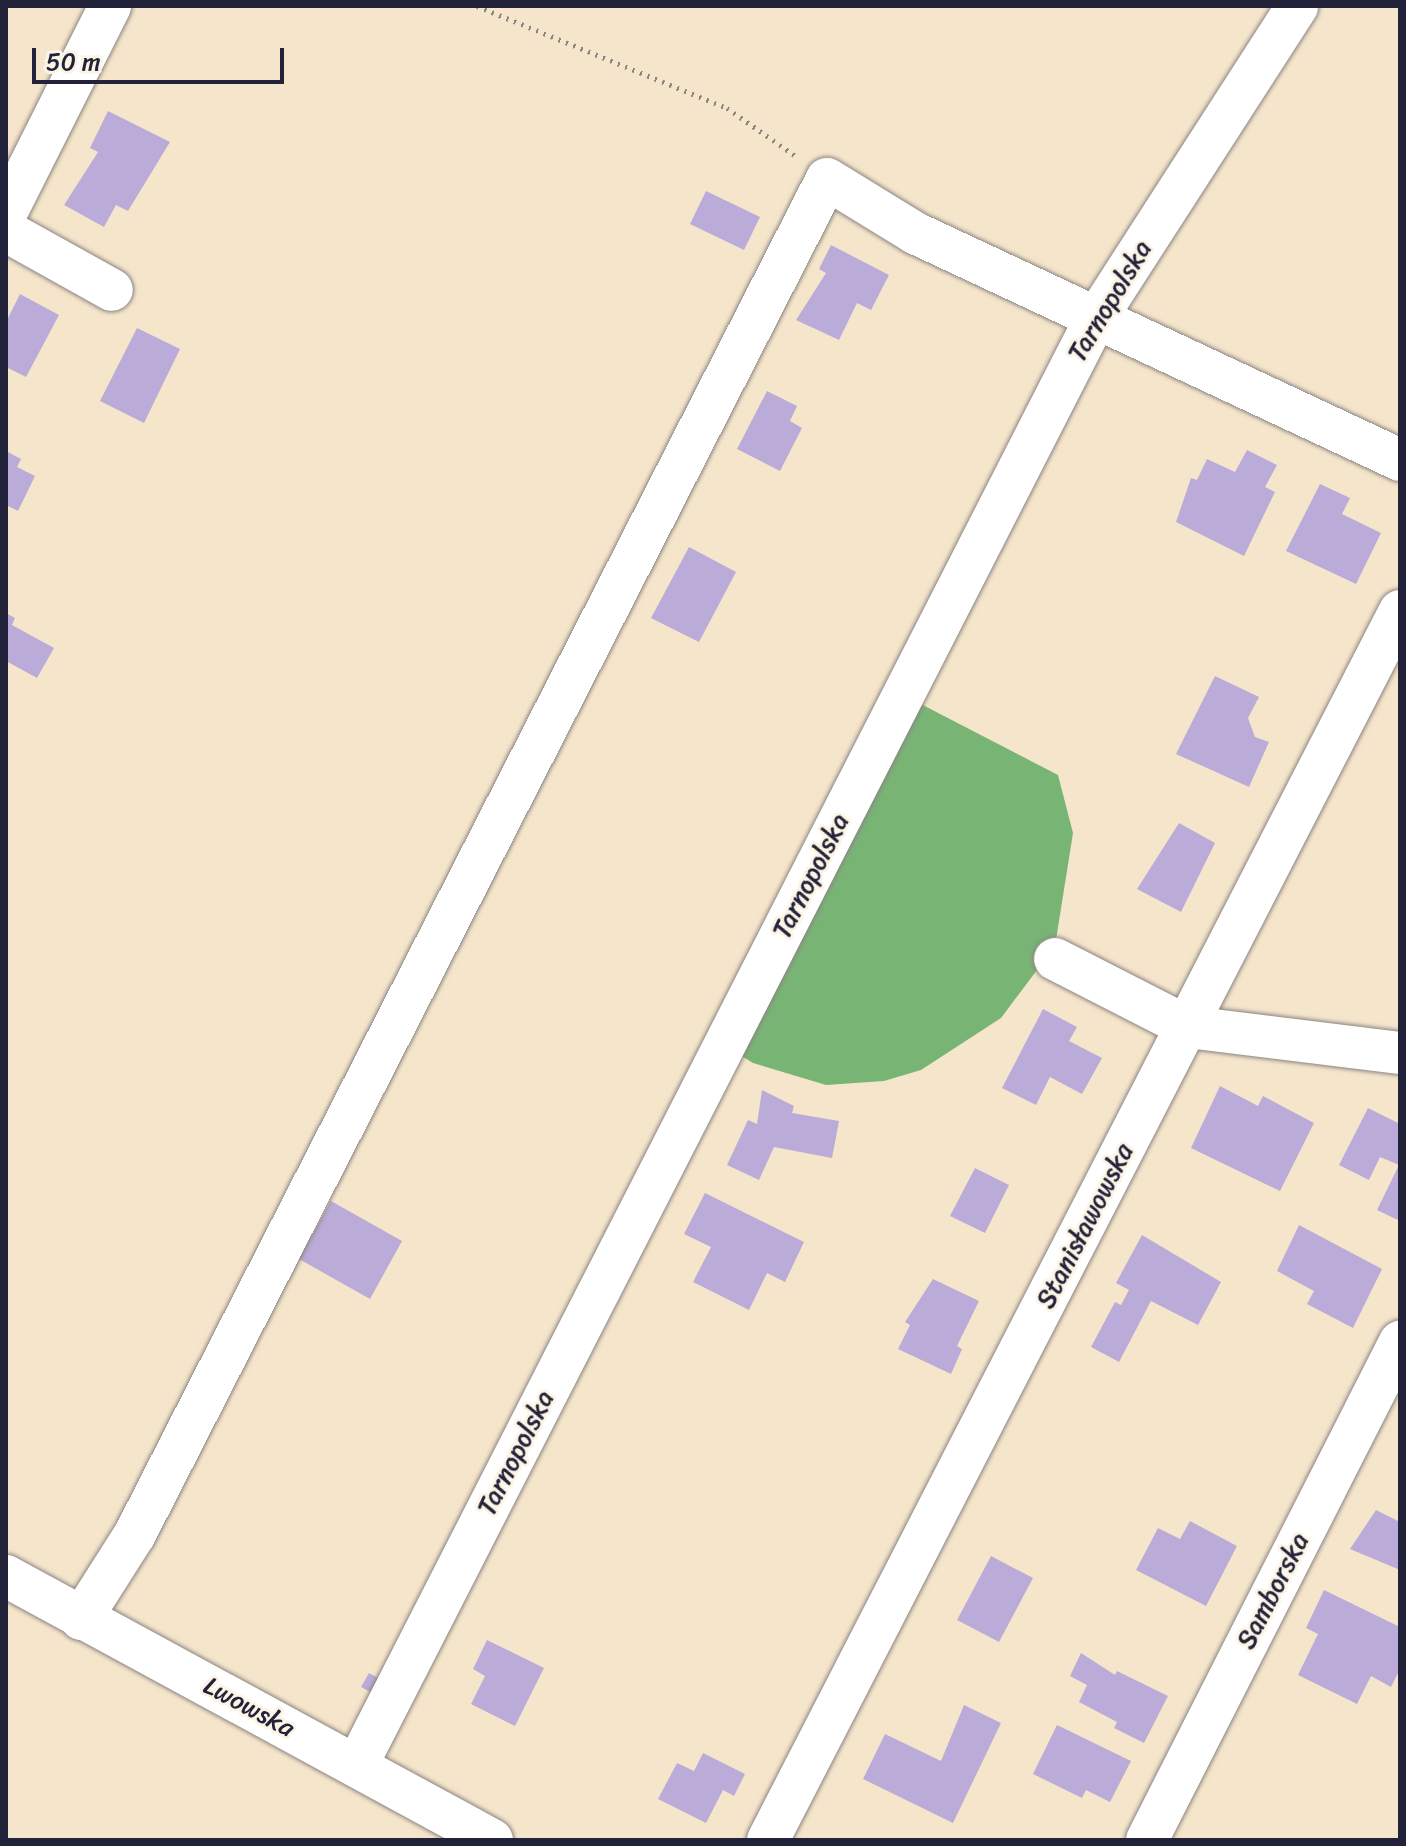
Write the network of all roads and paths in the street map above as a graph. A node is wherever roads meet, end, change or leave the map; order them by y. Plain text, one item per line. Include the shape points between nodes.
1 (110, 6) edge
2 (477, 6) edge
3 (1297, 6) edge
4 (827, 179) junction
5 (6, 213) edge
6 (6, 231) edge
7 (112, 290) dead end
8 (1095, 320) junction
9 (1400, 460) edge
10 (1400, 611) edge
11 (1055, 959) dead end
12 (1188, 1027) junction
13 (1400, 1053) edge
14 (1400, 1342) edge
15 (6, 1576) edge
16 (81, 1619) junction
17 (357, 1765) junction
18 (492, 1840) edge
19 (768, 1840) edge
20 (1147, 1840) edge

1 - 5 street
2 - 4 path via 727,108
3 - 8 street, Tarnopolska
4 - 8 street via 915,233
4 - 16 street via 135,1534
6 - 7 street
8 - 9 street
8 - 17 street, Tarnopolska
10 - 12 street, Stanisławowska
11 - 12 street
12 - 13 street
12 - 19 street, Stanisławowska
14 - 20 street, Samborska
15 - 16 street, Lwowska
16 - 17 street, Lwowska
17 - 18 street, Lwowska

